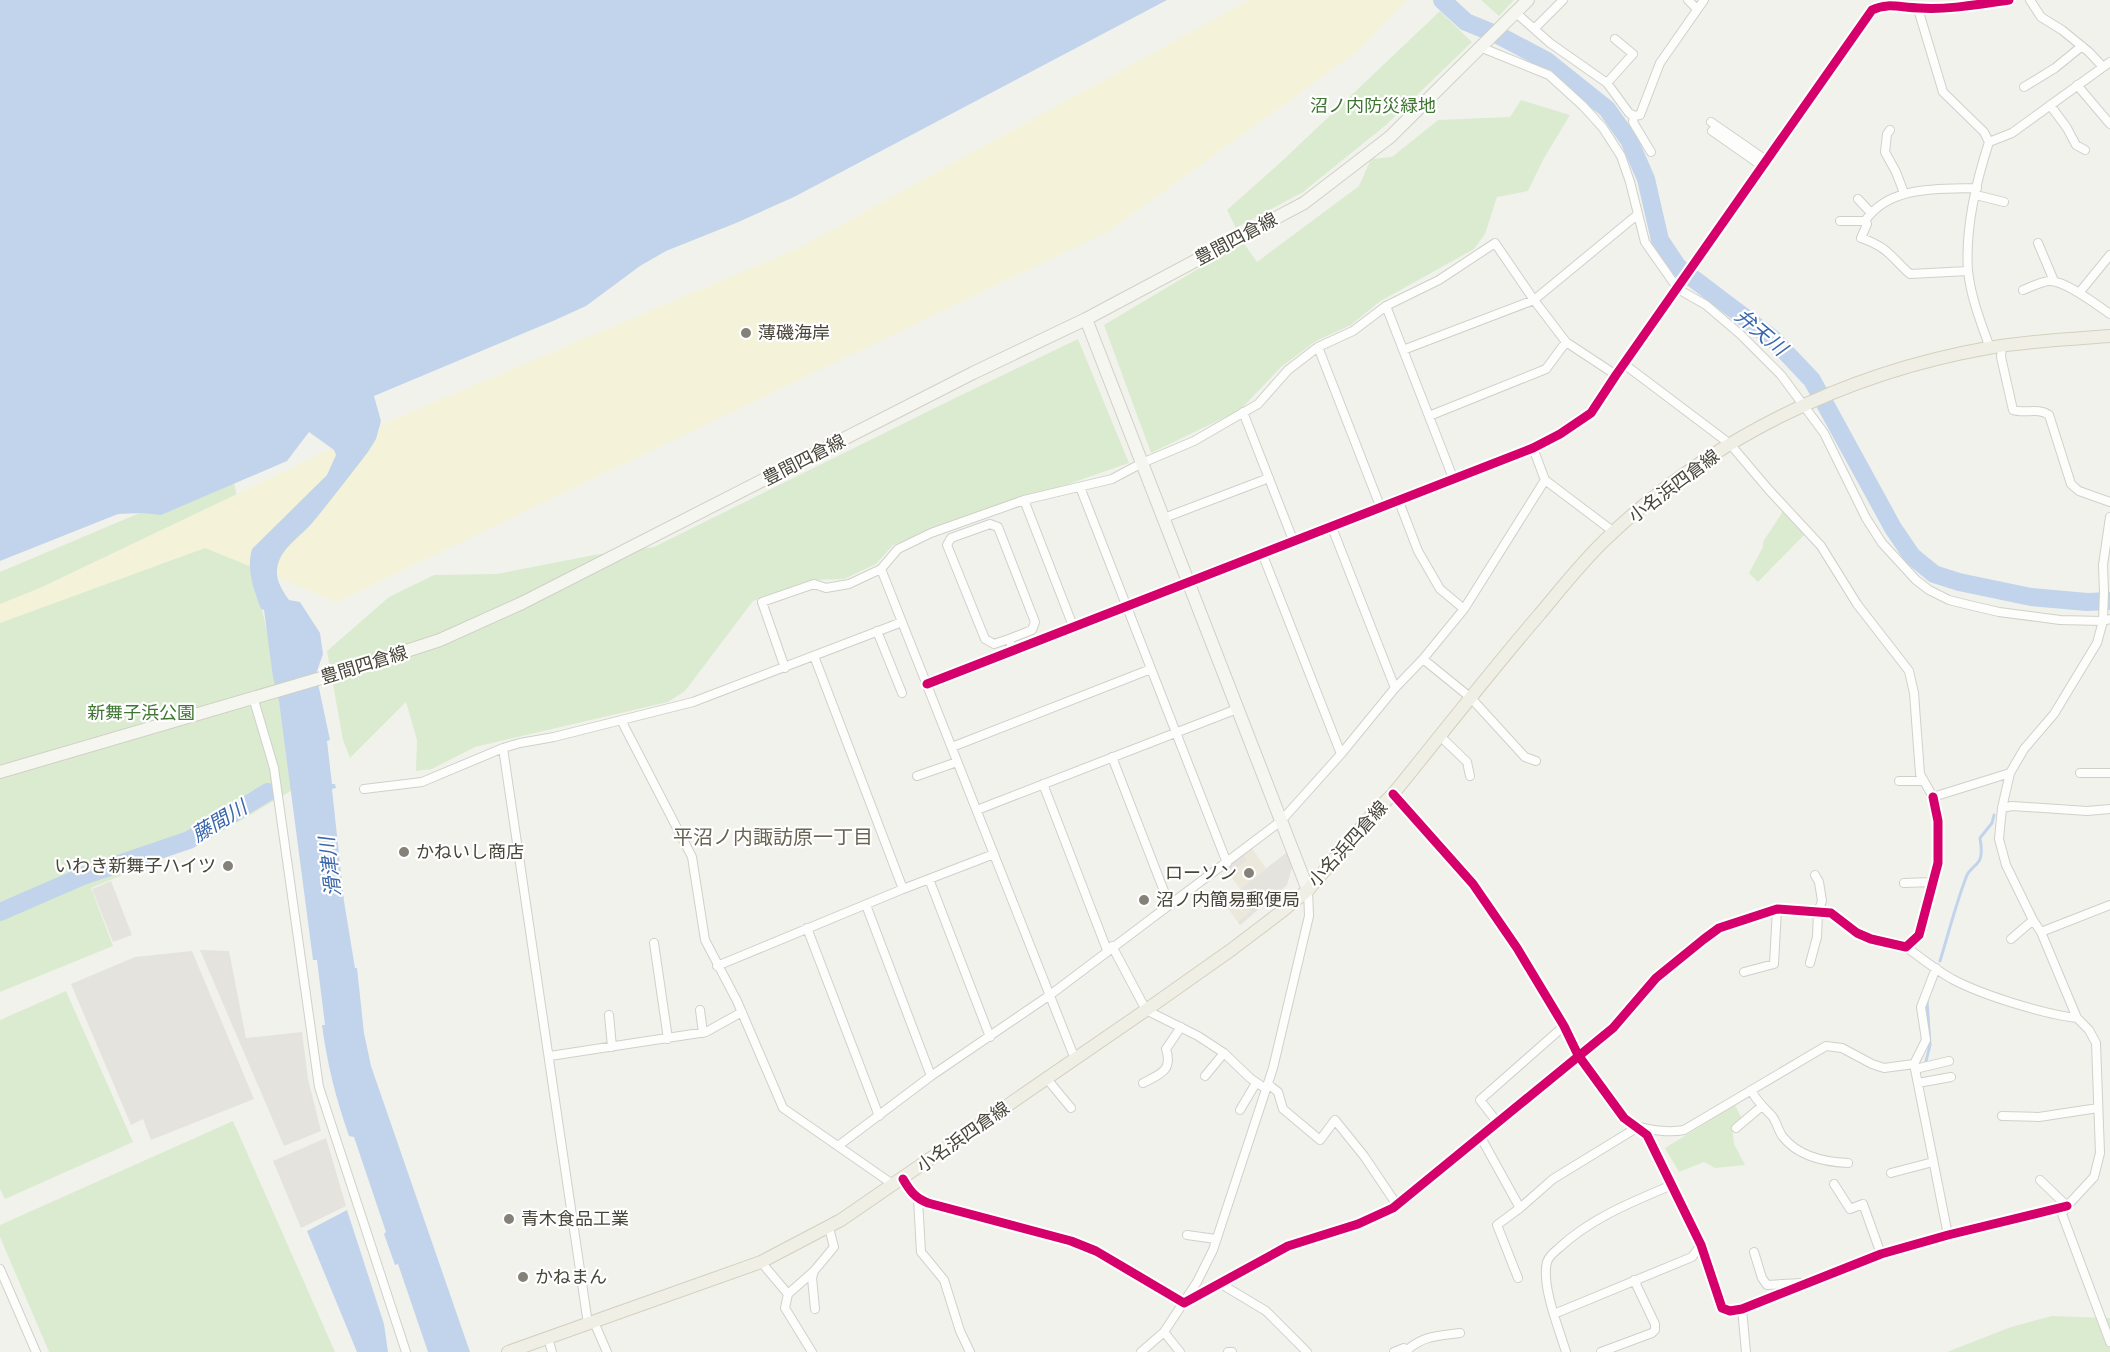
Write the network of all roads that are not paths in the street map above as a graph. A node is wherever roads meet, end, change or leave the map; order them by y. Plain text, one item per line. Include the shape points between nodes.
1 (1528, 0) edge
2 (1563, 0) edge
3 (1688, 0) edge
4 (1704, 0) edge
5 (1879, 0) edge
6 (2009, 0) edge
7 (2030, 0) edge
8 (1697, 9) junction
9 (1918, 9) junction
10 (1872, 10) junction
11 (1511, 17) junction
12 (1534, 29) junction
13 (1616, 39) dead end
14 (1484, 43) junction
15 (2082, 46) junction
16 (2107, 64) edge
17 (1607, 83) junction
18 (2077, 85) junction
19 (2025, 87) dead end
20 (2050, 105) junction
21 (1634, 116) junction
22 (2110, 124) edge
23 (1712, 126) dead end
24 (1890, 130) dead end
25 (1989, 142) junction
26 (2085, 150) dead end
27 (1651, 152) dead end
28 (1764, 163) junction
29 (1976, 192) junction
30 (1904, 193) junction
31 (1858, 199) dead end
32 (2004, 202) dead end
33 (1637, 215) junction
34 (1868, 217) junction
35 (1840, 221) dead end
36 (2038, 243) dead end
37 (2110, 255) edge
38 (1968, 271) junction
39 (2054, 282) junction
40 (1678, 289) junction
41 (2023, 290) dead end
42 (2079, 293) junction
43 (1534, 300) junction
44 (1386, 306) junction
45 (2110, 314) edge
46 (1086, 319) junction
47 (2110, 336) edge
48 (1566, 342) junction
49 (1318, 347) junction
50 (1996, 347) junction
51 (1403, 350) junction
52 (1624, 364) junction
53 (1616, 375) junction
54 (1807, 404) junction
55 (1243, 412) junction
56 (1429, 416) junction
57 (1730, 444) junction
58 (1533, 448) junction
59 (1142, 463) junction
60 (1269, 478) junction
61 (1453, 478) junction
62 (1545, 480) junction
63 (1080, 487) junction
64 (1024, 500) junction
65 (1398, 500) junction
66 (2110, 502) edge
67 (1380, 506) junction
68 (2110, 517) edge
69 (1164, 518) junction
70 (1331, 525) junction
71 (1614, 532) junction
72 (1293, 540) junction
73 (1262, 553) junction
74 (881, 569) junction
75 (1188, 581) junction
76 (1126, 605) junction
77 (1464, 609) junction
78 (2107, 620) edge
79 (902, 622) junction
80 (1073, 626) junction
81 (877, 631) junction
82 (1009, 639) junction
83 (1013, 650) junction
84 (814, 656) junction
85 (1423, 659) junction
86 (784, 668) junction
87 (1151, 669) junction
88 (927, 684) junction
89 (1395, 688) junction
90 (902, 693) dead end
91 (253, 697) junction
92 (1471, 698) junction
93 (1238, 709) junction
94 (621, 720) junction
95 (1176, 732) junction
96 (1440, 736) junction
97 (952, 747) junction
98 (503, 748) junction
99 (1341, 754) junction
100 (1112, 757) junction
101 (1536, 761) dead end
102 (957, 762) junction
103 (0, 772) edge
104 (2010, 773) junction
105 (2080, 773) dead end
106 (2110, 773) edge
107 (917, 776) dead end
108 (1470, 776) dead end
109 (1924, 781) junction
110 (1899, 782) dead end
111 (1043, 784) junction
112 (364, 789) dead end
113 (1393, 794) junction
114 (1933, 796) junction
115 (2002, 808) junction
116 (2110, 809) edge
117 (977, 810) junction
118 (1281, 821) junction
119 (994, 854) junction
120 (1227, 863) junction
121 (1815, 875) dead end
122 (929, 879) junction
123 (1933, 882) junction
124 (1904, 883) dead end
125 (903, 888) junction
126 (1308, 890) junction
127 (1169, 904) junction
128 (866, 905) junction
129 (2110, 905) edge
130 (1777, 909) junction
131 (1818, 912) junction
132 (2033, 920) junction
133 (807, 928) junction
134 (2041, 932) junction
135 (2011, 939) dead end
136 (654, 943) dead end
137 (1906, 947) junction
138 (1110, 948) junction
139 (1810, 963) dead end
140 (717, 966) junction
141 (1936, 968) junction
142 (1744, 972) dead end
143 (1050, 995) junction
144 (700, 1010) dead end
145 (1146, 1010) junction
146 (742, 1012) junction
147 (609, 1015) dead end
148 (2077, 1018) junction
149 (1564, 1026) junction
150 (1181, 1027) junction
151 (703, 1033) junction
152 (990, 1037) junction
153 (668, 1039) junction
154 (612, 1047) junction
155 (1224, 1053) junction
156 (1578, 1055) junction
157 (550, 1056) junction
158 (1075, 1059) junction
159 (1949, 1061) dead end
160 (1915, 1066) junction
161 (931, 1076) junction
162 (1205, 1076) dead end
163 (1951, 1077) dead end
164 (1047, 1079) junction
165 (1143, 1083) dead end
166 (1256, 1083) junction
167 (1918, 1083) junction
168 (1267, 1086) junction
169 (1751, 1090) junction
170 (1762, 1106) junction
171 (1071, 1108) dead end
172 (2098, 1108) junction
173 (1240, 1110) dead end
174 (879, 1116) junction
175 (2002, 1116) dead end
176 (1497, 1122) junction
177 (1638, 1127) junction
178 (1737, 1128) dead end
179 (1480, 1136) junction
180 (838, 1146) junction
181 (1933, 1162) junction
182 (1848, 1163) dead end
183 (1891, 1173) dead end
184 (2040, 1180) dead end
185 (899, 1182) junction
186 (1834, 1184) dead end
187 (1672, 1185) junction
188 (918, 1199) junction
189 (1397, 1205) junction
190 (2067, 1206) junction
191 (1520, 1208) junction
192 (829, 1228) junction
193 (1187, 1235) dead end
194 (1948, 1235) junction
195 (1216, 1239) junction
196 (1701, 1245) junction
197 (1754, 1252) dead end
198 (1881, 1254) junction
199 (761, 1262) junction
200 (0, 1269) edge
201 (814, 1271) junction
202 (1518, 1278) dead end
203 (1634, 1280) junction
204 (1221, 1284) junction
205 (1805, 1285) junction
206 (788, 1294) junction
207 (1184, 1303) junction
208 (815, 1309) dead end
209 (1742, 1309) junction
210 (1554, 1314) junction
211 (591, 1323) junction
212 (1164, 1332) junction
213 (1460, 1333) dead end
214 (548, 1338) junction
215 (2110, 1342) edge
216 (1408, 1351) edge
217 (36, 1352) edge
218 (406, 1352) edge
219 (508, 1352) edge
220 (552, 1352) edge
221 (607, 1352) edge
222 (812, 1352) edge
223 (970, 1352) edge
224 (1141, 1352) edge
225 (1180, 1352) edge
226 (1307, 1352) edge
227 (1394, 1352) edge
228 (1566, 1352) edge
229 (1601, 1352) edge
230 (1746, 1352) edge

1 - 11 main road, 豊間四倉線
2 - 12 street
3 - 8 street
4 - 8 street
5 - 10 street
6 - 9 street
7 - 15 street via 2041,17
8 - 21 street via 1660,63 1640,115
9 - 10 street via 1892,5
9 - 25 street via 1943,92 1984,132
10 - 28 street
11 - 12 street
11 - 14 main road, 豊間四倉線
12 - 17 street
13 - 17 street via 1633,54
14 - 33 street via 1549,75 1603,128 1621,156
14 - 46 main road, 豊間四倉線 via 1390,137 1304,203
15 - 16 street
15 - 19 street
16 - 18 street
17 - 21 street
18 - 20 street
18 - 22 street
20 - 25 street via 2012,133
20 - 26 street via 2076,145
21 - 27 street via 1633,122
23 - 28 street
24 - 30 street via 1885,152
25 - 29 street
28 - 40 street
29 - 30 street
29 - 32 street
29 - 38 street
30 - 34 street
31 - 34 street
33 - 40 street via 1645,242
33 - 43 street
34 - 35 street
34 - 38 street via 1861,238 1887,251 1910,274
36 - 39 street
37 - 42 street
38 - 50 street via 1976,309
39 - 41 street via 2049,280
39 - 42 street
40 - 52 street
40 - 54 street via 1706,305 1740,334
42 - 45 street
43 - 44 street via 1495,243 1439,280
43 - 48 street
43 - 51 street
44 - 49 street via 1353,331
44 - 51 street
46 - 59 main road
46 - 91 main road, 豊間四倉線 via 973,372 522,603 440,640
47 - 50 main road, 小名浜四倉線
48 - 53 street
48 - 56 street via 1546,369
49 - 55 street via 1288,370 1258,404
49 - 67 street
50 - 54 main road, 小名浜四倉線 via 1876,376
50 - 66 street via 2013,410 2043,410 2049,415 2071,484 2079,491
51 - 56 street
52 - 53 street
52 - 57 street
53 - 58 street via 1591,413
54 - 57 main road, 小名浜四倉線
54 - 78 street via 1882,543 1929,590 1949,600 1999,612 2060,620
55 - 59 street via 1194,441
55 - 60 street
56 - 61 street
57 - 71 main road, 小名浜四倉線 via 1701,462
57 - 109 street via 1821,546 1857,604 1909,671 1920,774
58 - 61 street
58 - 62 street
59 - 63 street via 1113,478
59 - 69 main road
60 - 69 street
60 - 72 street
61 - 65 street
62 - 71 street
62 - 77 street
63 - 64 street
63 - 76 street
64 - 74 street via 931,533 898,549
64 - 80 street
65 - 67 street
65 - 77 street via 1418,551 1440,589
67 - 70 street
68 - 78 street via 2103,565
69 - 75 main road
70 - 72 street
70 - 89 street
71 - 92 main road, 小名浜四倉線 via 1579,568
72 - 73 street
73 - 75 street
73 - 99 street
74 - 79 street
74 - 86 street via 849,584 826,588 814,584 762,602
75 - 76 street
75 - 93 main road
76 - 80 street
76 - 87 street
77 - 85 street
78 - 104 street via 2055,714 2024,749
79 - 81 street
79 - 88 street
80 - 83 street
81 - 84 street
81 - 90 street
82 - 82 street via 1032,630 1035,622 998,527 990,524 951,538 948,545 984,639 994,644
82 - 83 street
83 - 88 street
84 - 86 street
84 - 125 street
85 - 89 street
85 - 92 street
86 - 94 street via 693,702
87 - 95 street
87 - 97 street
88 - 97 street
89 - 99 street
91 - 103 main road, 豊間四倉線
91 - 218 street via 274,768 319,1087
92 - 96 main road, 小名浜四倉線
92 - 101 street via 1521,754
93 - 95 street
93 - 118 main road
94 - 98 street
94 - 140 street via 692,858 705,940
95 - 100 street
95 - 120 street
96 - 108 street via 1467,762
96 - 113 main road, 小名浜四倉線
97 - 102 street
98 - 112 street via 422,782
98 - 157 street
99 - 118 street
100 - 111 street
100 - 127 street
102 - 107 street
102 - 117 street
104 - 114 street
104 - 115 street
105 - 106 street
109 - 110 street
109 - 114 street
111 - 117 street
111 - 138 street
113 - 126 main road, 小名浜四倉線
113 - 149 street via 1473,884
114 - 123 street via 1938,821 1938,864
115 - 116 street
115 - 132 street via 1999,838 2006,865
117 - 119 street
118 - 120 street
118 - 126 main road
119 - 122 street
119 - 143 street
120 - 127 street
121 - 131 street via 1821,901
122 - 125 street
122 - 152 street
123 - 124 street
123 - 137 street via 1919,935
125 - 128 street
126 - 145 main road, 小名浜四倉線
126 - 168 street via 1309,916
127 - 138 street
128 - 133 street
128 - 161 street
129 - 134 street
130 - 131 street
130 - 142 street via 1774,964
130 - 156 street via 1719,928 1704,939 1656,978 1613,1028
131 - 137 street via 1831,913 1871,939
131 - 139 street
132 - 134 street
132 - 135 street
133 - 140 street
133 - 174 street
134 - 148 street
136 - 153 street
137 - 141 street
138 - 143 street
138 - 145 street
140 - 146 street
141 - 148 street via 1989,994
141 - 160 street via 1921,1006 1926,1040
143 - 152 street
143 - 158 street
144 - 151 street
145 - 150 street
145 - 158 main road, 小名浜四倉線
146 - 151 street
146 - 180 street via 783,1108
147 - 154 street
148 - 172 street via 2096,1043
149 - 156 street
149 - 176 street via 1480,1100
150 - 155 street
150 - 165 street via 1166,1049 1168,1066
151 - 153 street
152 - 161 street
153 - 154 street
154 - 157 street
155 - 162 street
155 - 166 street
156 - 176 street
156 - 177 street via 1624,1118
157 - 211 street
158 - 164 main road, 小名浜四倉線
159 - 160 street
160 - 167 street
160 - 169 street via 1884,1068 1842,1048 1826,1046
161 - 174 street
163 - 167 street
164 - 171 street
164 - 185 main road, 小名浜四倉線
166 - 168 street
166 - 173 street
167 - 181 street
168 - 189 street via 1278,1092 1283,1108 1320,1140 1335,1120
168 - 195 street
169 - 170 street
169 - 177 street via 1684,1130
170 - 178 street
170 - 182 street via 1773,1117 1782,1136 1807,1155 1822,1161
172 - 175 street via 2039,1117
172 - 190 street via 2100,1153 2094,1177
174 - 180 street
176 - 179 street
177 - 187 street via 1647,1135
177 - 191 street via 1553,1179
179 - 189 street
179 - 191 street
180 - 185 street
181 - 183 street
181 - 194 street
184 - 190 street
185 - 188 street
185 - 192 main road, 小名浜四倉線
186 - 198 street via 1850,1209 1863,1204
187 - 196 street
187 - 210 street via 1577,1231 1549,1256 1546,1263
188 - 207 street via 1071,1241 1096,1251
188 - 223 street via 921,1252 944,1280
189 - 204 street via 1358,1224 1288,1246
190 - 194 street
190 - 215 street via 2062,1214
191 - 202 street via 1497,1225
192 - 199 main road, 小名浜四倉線
192 - 201 street via 834,1247
193 - 195 street
194 - 198 street
195 - 207 street
196 - 203 street via 1692,1257
196 - 209 street via 1722,1308
197 - 205 street via 1767,1285
198 - 205 street
199 - 206 street
199 - 211 main road, 小名浜四倉線
200 - 217 street
201 - 206 street
201 - 208 street
203 - 210 street
203 - 229 street via 1655,1330
204 - 207 street
204 - 226 street via 1266,1311
205 - 209 street
206 - 222 street via 785,1308
207 - 212 street
209 - 230 street
210 - 228 street
211 - 214 main road, 小名浜四倉線
211 - 221 street
212 - 224 street
212 - 225 street
213 - 216 street via 1435,1335
214 - 219 main road, 小名浜四倉線
214 - 220 street
216 - 227 street via 1404,1348

